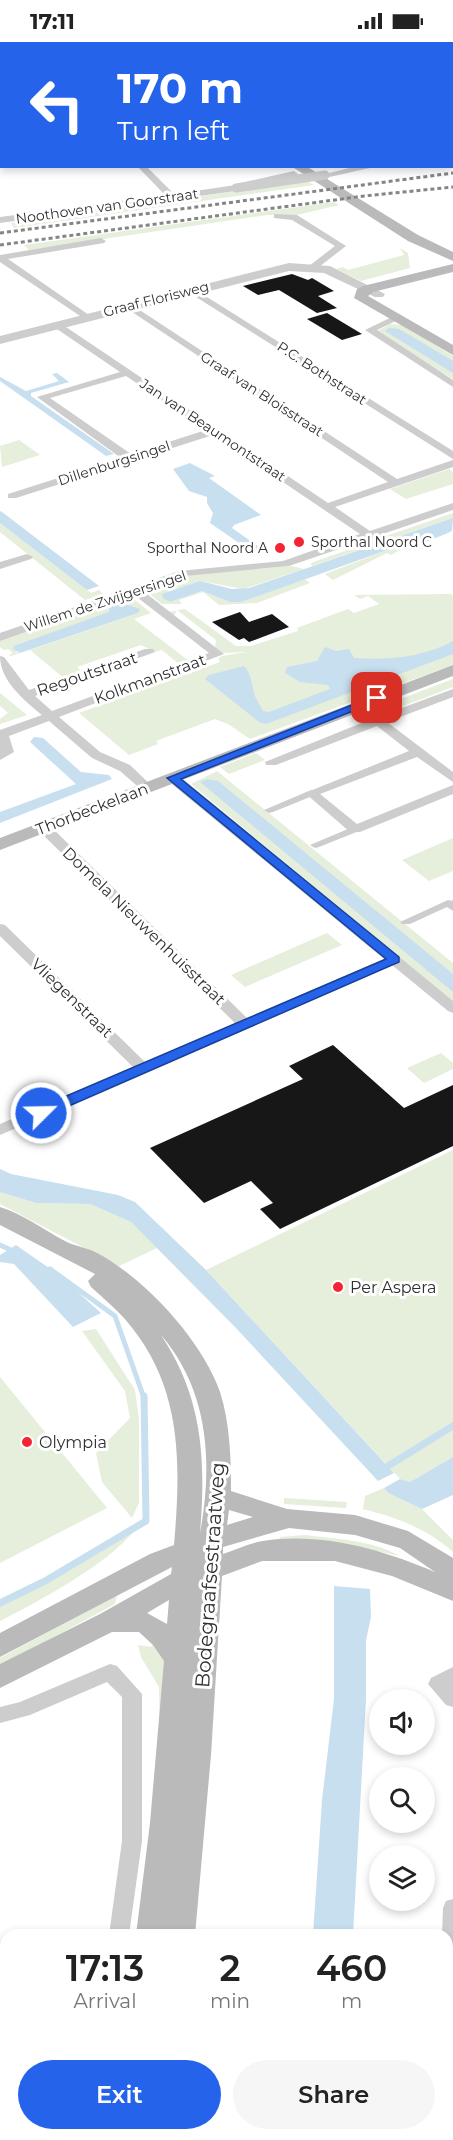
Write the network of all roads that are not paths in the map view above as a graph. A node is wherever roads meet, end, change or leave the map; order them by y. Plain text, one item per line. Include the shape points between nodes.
1 (143, 168) edge
2 (364, 168) edge
3 (296, 170) edge
4 (213, 191) junction
5 (172, 197) junction
6 (277, 216) dead end
7 (0, 220) edge
8 (101, 241) dead end
9 (0, 258) edge
10 (312, 268) junction
11 (452, 268) edge
12 (191, 290) junction
13 (370, 292) junction
14 (129, 306) junction
15 (86, 317) junction
16 (396, 317) junction
17 (57, 325) junction
18 (0, 340) edge
19 (453, 351) edge
20 (126, 373) junction
21 (453, 384) edge
22 (215, 431) junction
23 (453, 456) edge
24 (129, 459) junction
25 (453, 463) edge
26 (395, 482) junction
27 (12, 496) dead end
28 (453, 506) edge
29 (326, 507) junction
30 (369, 535) junction
31 (27, 557) dead end
32 (0, 566) edge
33 (135, 590) junction
34 (0, 636) edge
35 (149, 652) dead end
36 (0, 660) edge
37 (453, 670) edge
38 (453, 693) edge
39 (26, 695) junction
40 (357, 705) junction
41 (51, 715) junction
42 (376, 721) junction
43 (418, 752) junction
44 (0, 756) edge
45 (271, 762) dead end
46 (173, 778) junction
47 (453, 778) edge
48 (148, 788) junction
49 (453, 789) edge
50 (311, 793) junction
51 (270, 810) dead end
52 (43, 827) junction
53 (355, 829) junction
54 (0, 844) edge
55 (315, 845) dead end
56 (452, 905) edge
57 (406, 922) dead end
58 (0, 928) edge
59 (395, 959) junction
60 (453, 1008) edge
61 (245, 1024) junction
62 (143, 1068) junction
63 (0, 1130) edge
64 (0, 1215) edge
65 (60, 1248) junction
66 (219, 1497) junction
67 (289, 1518) junction
68 (211, 1542) junction
69 (184, 1550) junction
70 (211, 1568) junction
71 (453, 1571) edge
72 (184, 1579) junction
73 (453, 1592) edge
74 (109, 1622) junction
75 (0, 1646) edge
76 (175, 1656) junction
77 (453, 1675) edge
78 (0, 1677) edge
79 (453, 1699) edge
80 (0, 1715) edge
81 (453, 1908) edge
82 (120, 1929) edge
83 (152, 1929) edge
84 (181, 1929) edge
85 (453, 1947) edge

1 - 5 street
2 - 4 street, Noothoven van Goorstraat, bridge
3 - 4 street, Noothoven van Goorstraat
3 - 11 main road via 413,238 417,245
4 - 5 street, Noothoven van Goorstraat
5 - 7 street, Noothoven van Goorstraat
6 - 10 street via 294,217 341,246
8 - 9 street
9 - 15 street
10 - 12 street, Graaf Florisweg via 278,269
10 - 13 street via 333,281
11 - 13 main road
12 - 14 street, Graaf Florisweg
12 - 23 street, P.C. Bothstraat
13 - 16 main road via 361,298
14 - 15 street, Graaf Florisweg
14 - 26 street, Graaf van Bloisstraat
15 - 17 street, Graaf Florisweg
16 - 19 main road
16 - 21 street via 369,330
17 - 18 street, Graaf Florisweg
17 - 20 street, Jan van Beaumontstraat
20 - 22 street, Jan van Beaumontstraat
20 - 24 street via 42,397
22 - 24 street, Dillenburgsingel
22 - 29 street, Jan van Beaumontstraat
24 - 27 street, Dillenburgsingel
25 - 26 street
26 - 29 street
28 - 30 street, Willem de Zwijgersingel
29 - 30 street, Jan van Beaumontstraat
30 - 33 street, Willem de Zwijgersingel via 285,564 183,573
31 - 32 street
33 - 34 street, Willem de Zwijgersingel
33 - 41 street, Kolkmanstraat via 218,654
35 - 39 street, Regoutstraat
36 - 39 street
37 - 40 main road, Thorbeckelaan
38 - 42 street
39 - 41 street
40 - 42 street
40 - 46 main road, Thorbeckelaan
41 - 44 street via 2,734 8,752
41 - 48 street via 96,755 125,768
42 - 43 street
42 - 45 street
43 - 47 street
43 - 50 street
46 - 48 main road, Thorbeckelaan
46 - 59 street
48 - 52 main road, Thorbeckelaan
49 - 53 street
50 - 51 street
50 - 53 street
52 - 54 main road, Thorbeckelaan
52 - 61 street, Domela Nieuwenhuisstraat
53 - 55 street
56 - 57 street via 448,903
58 - 62 street, Vliegenstraat
59 - 60 street
59 - 61 street
61 - 62 street
62 - 63 street
64 - 65 main road, Bodegraafsestraatweg
65 - 66 main road, Bodegraafsestraatweg via 86,1257 114,1275 143,1300 196,1365 214,1417
65 - 69 main road, Bodegraafsestraatweg via 133,1313 167,1363 180,1395 191,1457
66 - 67 main road
66 - 68 main road, Bodegraafsestraatweg
67 - 68 main road
67 - 71 main road via 355,1525 408,1541
68 - 69 main road
68 - 70 main road, Bodegraafsestraatweg
69 - 72 main road, Bodegraafsestraatweg
69 - 75 main road
70 - 72 main road
70 - 73 main road via 261,1551 335,1551 397,1568
70 - 84 main road, Bodegraafsestraatweg
72 - 74 main road
72 - 76 main road, Bodegraafsestraatweg
74 - 76 main road via 135,1618 153,1627
74 - 78 main road
76 - 83 main road, Bodegraafsestraatweg via 164,1824
77 - 79 street via 438,1684
80 - 82 street via 110,1672 132,1694 132,1841
81 - 85 street

